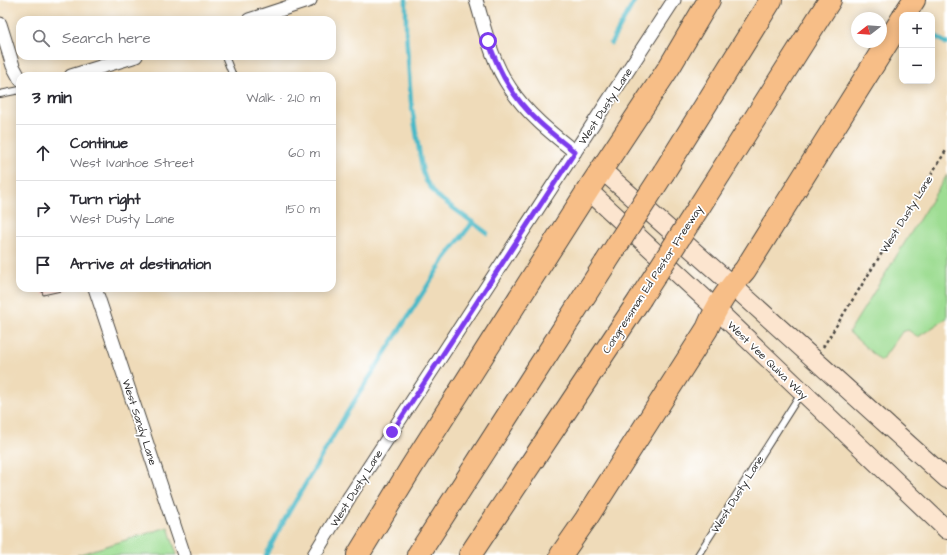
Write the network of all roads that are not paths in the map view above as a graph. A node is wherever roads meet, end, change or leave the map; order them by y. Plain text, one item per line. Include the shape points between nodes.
1 (310, 0) edge
2 (476, 0) edge
3 (674, 0) edge
4 (709, 0) edge
5 (771, 0) edge
6 (830, 0) edge
7 (914, 0) edge
8 (906, 12) edge
9 (261, 16) edge
10 (0, 24) edge
11 (899, 24) edge
12 (123, 60) edge
13 (227, 60) edge
14 (16, 72) edge
15 (84, 72) edge
16 (231, 72) edge
17 (16, 91) edge
18 (0, 94) edge
19 (575, 152) junction
20 (602, 170) junction
21 (588, 190) junction
22 (732, 285) junction
23 (96, 292) edge
24 (716, 309) junction
25 (802, 392) junction
26 (947, 479) edge
27 (947, 530) edge
28 (184, 555) edge
29 (314, 555) edge
30 (358, 555) edge
31 (418, 555) edge
32 (470, 555) edge
33 (561, 555) edge
34 (698, 555) edge

1 - 9 street
2 - 19 street via 494,57 510,88 520,102 551,133
3 - 19 street, West Dusty Lane
4 - 20 highway via 670,66
5 - 31 highway, bridge via 664,172
6 - 32 highway, Congressman Ed Pastor Freeway, bridge via 640,299
7 - 8 highway
10 - 14 street
11 - 22 highway via 749,263
12 - 15 street
13 - 16 lane
17 - 18 lane
19 - 29 street, West Dusty Lane
20 - 21 highway
20 - 22 street
21 - 24 street, West Vee Quiva Way
21 - 30 highway
22 - 24 highway
22 - 26 street
23 - 28 street, West Sandy Lane
24 - 25 street, West Vee Quiva Way
24 - 33 highway via 707,329
25 - 27 street, West Vee Quiva Way
25 - 34 lane, West Dusty Lane

